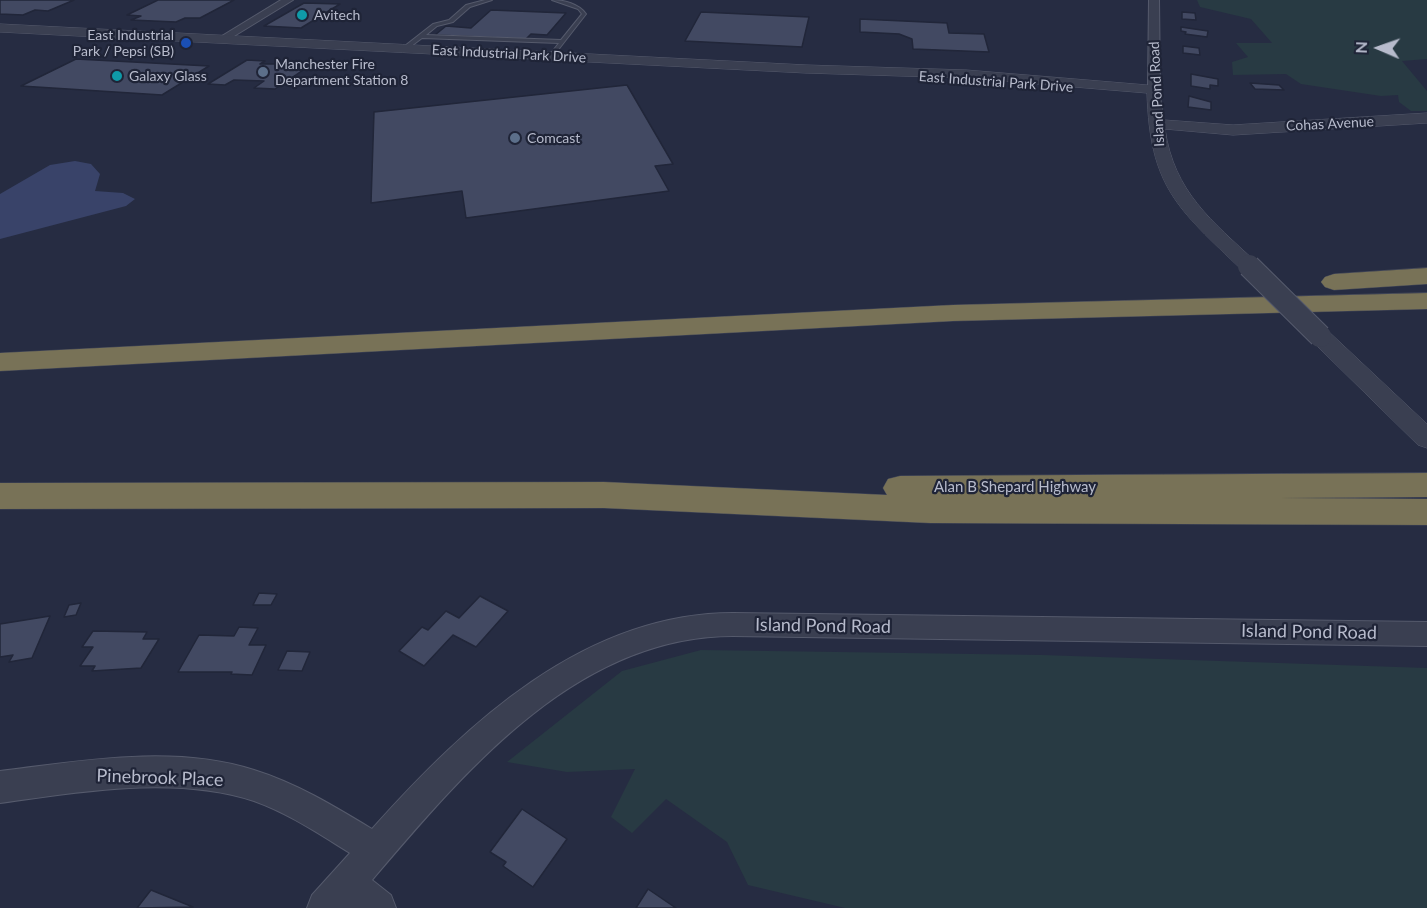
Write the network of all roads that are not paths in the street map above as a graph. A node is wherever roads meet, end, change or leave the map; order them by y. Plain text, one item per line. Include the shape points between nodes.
1 (288, 0) edge
2 (490, 0) edge
3 (554, 0) edge
4 (1154, 0) edge
5 (0, 28) edge
6 (421, 36) junction
7 (222, 39) junction
8 (562, 42) junction
9 (404, 49) junction
10 (551, 57) junction
11 (1154, 93) junction
12 (1427, 118) edge
13 (1157, 127) junction
14 (1427, 276) edge
15 (1427, 301) edge
16 (953, 313) junction
17 (0, 362) edge
18 (1424, 436) edge
19 (1427, 485) edge
20 (604, 495) junction
21 (0, 496) edge
22 (1427, 512) edge
23 (1427, 634) edge
24 (0, 787) edge
25 (376, 850) junction
26 (348, 882) junction
27 (325, 908) edge
28 (378, 908) edge

1 - 7 street
2 - 6 lane via 468,6 451,21 435,25
3 - 8 lane via 580,8 584,15
4 - 11 street, Island Pond Road
5 - 7 street, East Industrial Park Drive
6 - 8 lane
6 - 9 lane
7 - 9 street, East Industrial Park Drive
8 - 10 lane
9 - 10 street, East Industrial Park Drive
10 - 11 street, East Industrial Park Drive via 837,71
11 - 13 street, Island Pond Road
12 - 13 street, Cohas Avenue via 1206,135
13 - 18 street, Island Pond Road, bridge via 1161,155 1176,188 1249,266
14 - 16 highway
15 - 16 highway
16 - 17 highway
19 - 20 highway, Alan B Shepard Highway via 968,486
20 - 21 highway
20 - 22 highway via 930,510
23 - 25 street, Island Pond Road via 687,627 613,650 542,691 461,758
24 - 25 street, Pinebrook Place via 84,776 166,774 233,780 290,802
25 - 26 street, Island Pond Road
26 - 27 street, Island Pond Road
26 - 28 street

